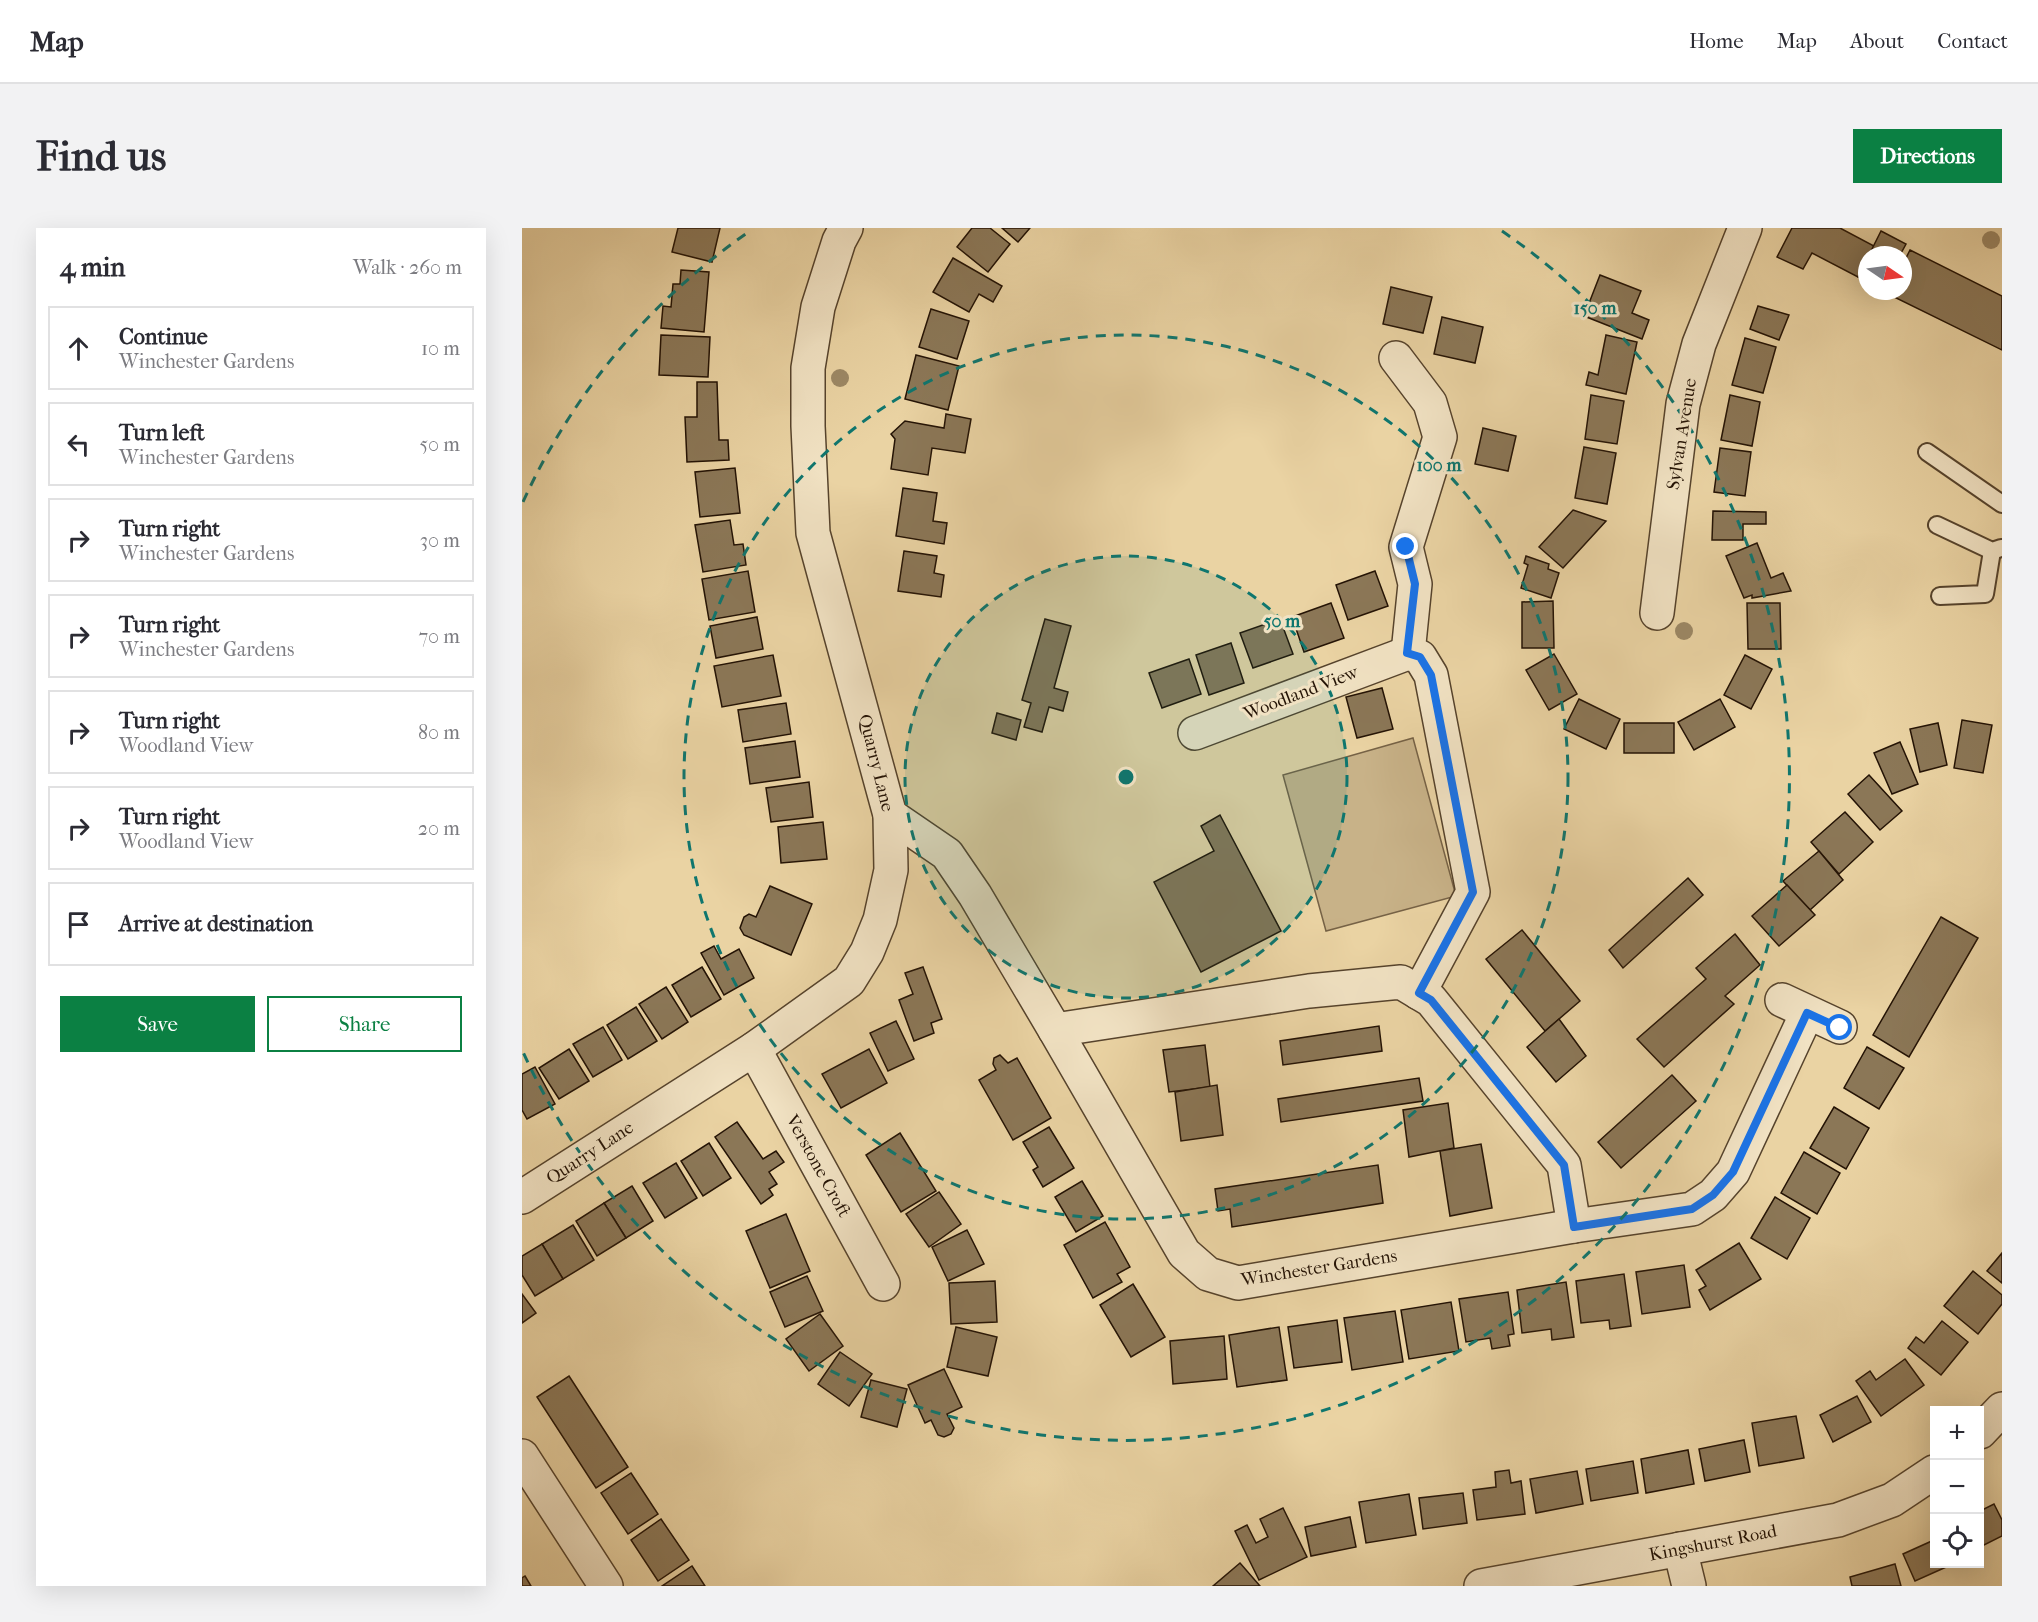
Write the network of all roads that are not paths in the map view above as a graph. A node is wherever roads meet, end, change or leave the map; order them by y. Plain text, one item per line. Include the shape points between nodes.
1 (846, 228) edge
2 (1745, 228) edge
3 (1396, 358) dead end
4 (1927, 452) dead end
5 (2002, 504) edge
6 (1937, 525) dead end
7 (1997, 549) edge
8 (1940, 596) dead end
9 (1657, 613) dead end
10 (1407, 653) junction
11 (1195, 733) dead end
12 (890, 815) junction
13 (1419, 993) junction
14 (1840, 1028) dead end
15 (1054, 1030) junction
16 (754, 1049) junction
17 (522, 1197) edge
18 (1574, 1227) junction
19 (883, 1284) dead end
20 (2002, 1409) edge
21 (1984, 1428) edge
22 (522, 1456) edge
23 (1930, 1475) edge
24 (1680, 1549) junction
25 (606, 1586) edge
26 (1481, 1586) edge
27 (1689, 1586) edge

1 - 12 street, Quarry Lane via 819,307 808,368 813,533
2 - 9 street, Sylvan Avenue via 1700,345 1683,404
3 - 10 street via 1430,403 1440,437 1406,547 1415,584
4 - 5 lane
6 - 7 lane
7 - 8 lane via 1985,594
10 - 11 street, Woodland View
10 - 13 street via 1420,657 1431,675 1473,892
12 - 15 street, Winchester Gardens via 947,854
12 - 16 street, Quarry Lane via 891,870 880,920 867,952 849,981
13 - 15 street via 1401,982 1309,991
13 - 18 street via 1431,1000 1564,1165
14 - 18 street, Winchester Gardens via 1795,1006 1733,1172 1713,1195 1692,1209
15 - 18 street, Winchester Gardens via 1184,1253 1208,1274 1238,1283
16 - 17 street, Quarry Lane
16 - 19 street, Verstone Croft
20 - 21 street
22 - 25 street
23 - 24 street, Kingshurst Road via 1892,1500 1838,1520
24 - 26 street, Kingshurst Road
24 - 27 street

